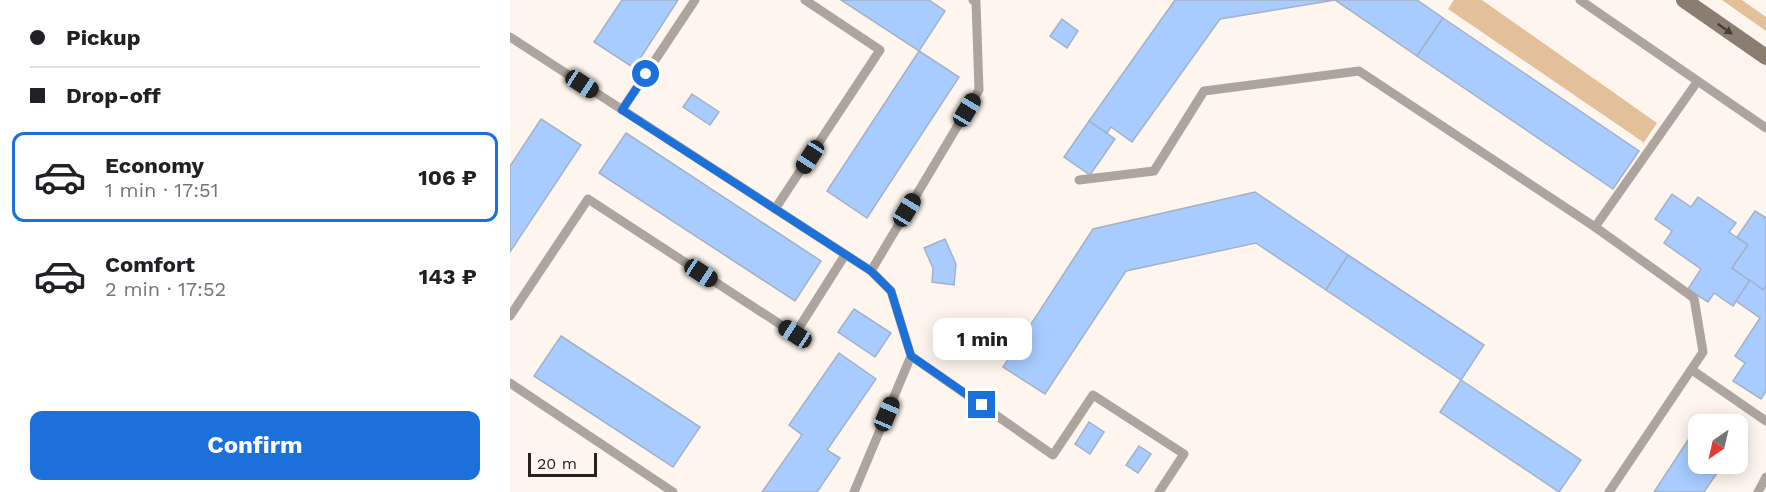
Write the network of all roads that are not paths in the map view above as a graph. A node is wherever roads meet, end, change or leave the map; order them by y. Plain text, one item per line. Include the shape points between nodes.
1 (694, 0) edge
2 (805, 0) edge
3 (1580, 0) edge
4 (1684, 0) edge
5 (975, 1) edge
6 (510, 37) edge
7 (1766, 57) edge
8 (1697, 81) junction
9 (622, 110) junction
10 (1766, 128) edge
11 (1079, 180) dead end
12 (775, 209) junction
13 (1595, 226) junction
14 (845, 255) junction
15 (871, 271) junction
16 (510, 316) edge
17 (911, 356) junction
18 (1692, 370) junction
19 (510, 383) edge
20 (1766, 421) edge
21 (1766, 477) edge
22 (673, 492) edge
23 (854, 492) edge
24 (1159, 492) edge
25 (1609, 492) edge
26 (1758, 492) edge

1 - 9 lane
2 - 12 lane via 880,50
3 - 8 lane
4 -> 7 main road
5 - 15 lane via 979,90
6 - 9 lane
8 - 10 lane
8 - 13 lane
9 - 12 lane
11 - 13 lane via 1154,171 1204,91 1359,71
12 - 14 lane
13 - 18 lane via 1694,298 1703,352
14 - 15 lane
14 - 16 lane via 795,334 588,199
15 - 17 lane via 891,291
17 - 23 lane
17 - 24 lane via 1053,455 1093,395 1184,454
18 - 20 lane
18 - 25 lane
19 - 22 lane
21 - 26 lane

